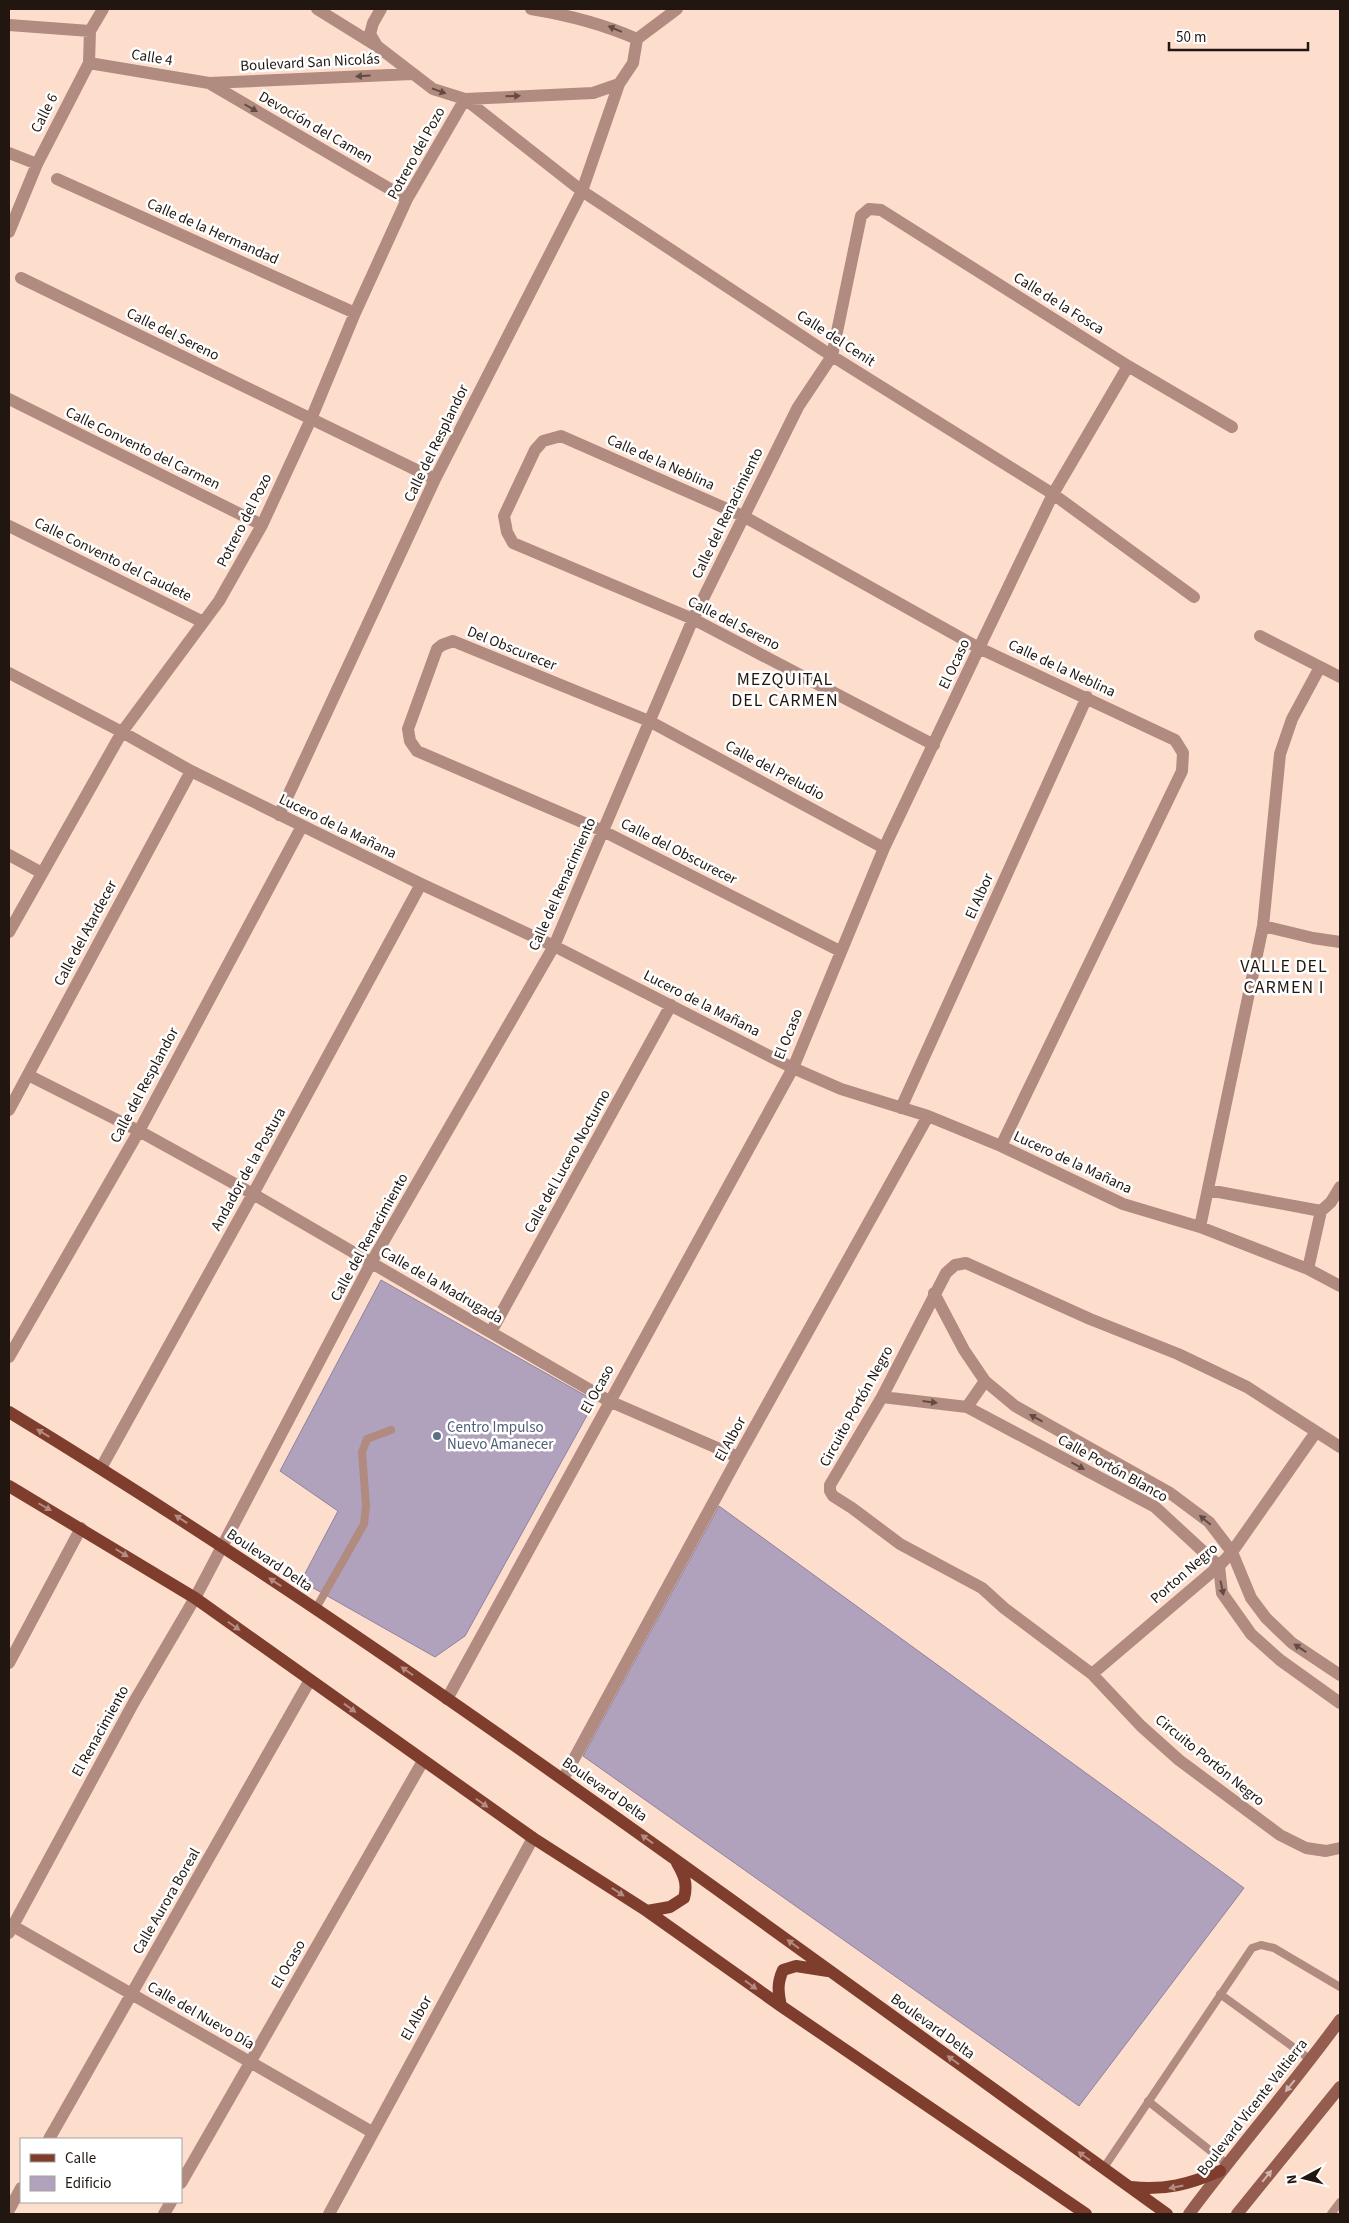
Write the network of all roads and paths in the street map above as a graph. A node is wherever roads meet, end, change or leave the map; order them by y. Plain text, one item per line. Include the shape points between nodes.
1 (103, 9) edge
2 (317, 9) edge
3 (381, 9) edge
4 (531, 9) edge
5 (677, 9) edge
6 (9, 25) edge
7 (90, 31) junction
8 (637, 39) junction
9 (377, 46) junction
10 (89, 63) junction
11 (412, 74) junction
12 (209, 83) junction
13 (619, 84) junction
14 (465, 99) junction
15 (9, 153) edge
16 (37, 164) junction
17 (57, 178) dead end
18 (582, 191) junction
19 (407, 199) junction
20 (869, 209) joint
21 (9, 232) edge
22 (21, 278) dead end
23 (355, 313) junction
24 (832, 356) junction
25 (1128, 366) junction
26 (9, 400) edge
27 (311, 419) junction
28 (1232, 427) dead end
29 (435, 479) junction
30 (1053, 494) junction
31 (743, 516) junction
32 (262, 525) junction
33 (9, 526) edge
34 (513, 543) joint
35 (1194, 597) dead end
36 (693, 619) junction
37 (203, 622) junction
38 (1260, 636) dead end
39 (979, 648) junction
40 (1320, 667) junction
41 (9, 673) edge
42 (1340, 677) edge
43 (1087, 697) junction
44 (650, 721) junction
45 (122, 732) junction
46 (934, 745) junction
47 (417, 751) joint
48 (191, 771) junction
49 (279, 815) junction
50 (302, 826) junction
51 (604, 831) junction
52 (884, 848) junction
53 (9, 855) edge
54 (42, 873) junction
55 (421, 884) junction
56 (1263, 926) junction
57 (9, 932) edge
58 (1340, 942) edge
59 (554, 946) junction
60 (840, 950) junction
61 (671, 1005) junction
62 (793, 1068) junction
63 (28, 1075) junction
64 (901, 1108) junction
65 (9, 1110) edge
66 (928, 1116) junction
67 (139, 1131) junction
68 (1001, 1146) junction
69 (1340, 1186) edge
70 (1208, 1190) junction
71 (253, 1194) junction
72 (1321, 1211) junction
73 (1200, 1227) junction
74 (371, 1263) junction
75 (1308, 1269) junction
76 (1340, 1286) edge
77 (934, 1293) junction
78 (491, 1332) junction
79 (9, 1356) edge
80 (985, 1381) junction
81 (882, 1397) junction
82 (609, 1401) junction
83 (967, 1407) junction
84 (9, 1412) edge
85 (391, 1430) dead end
86 (1316, 1432) junction
87 (1340, 1447) edge
88 (738, 1457) junction
89 (101, 1468) junction
90 (9, 1486) edge
91 (81, 1528) junction
92 (222, 1546) junction
93 (1232, 1552) junction
94 (1219, 1566) junction
95 (194, 1598) junction
96 (315, 1610) junction
97 (9, 1663) edge
98 (1092, 1674) junction
99 (1340, 1675) edge
100 (310, 1680) junction
101 (447, 1699) junction
102 (1340, 1703) edge
103 (423, 1761) junction
104 (563, 1779) junction
105 (533, 1838) junction
106 (1340, 1848) edge
107 (674, 1858) junction
108 (646, 1911) junction
109 (11, 1929) edge
110 (830, 1971) junction
111 (1340, 1987) edge
112 (132, 1994) junction
113 (1220, 1994) junction
114 (781, 2006) junction
115 (1340, 2020) edge
116 (1311, 2060) junction
117 (251, 2062) junction
118 (1340, 2087) edge
119 (1148, 2102) junction
120 (372, 2132) junction
121 (50, 2138) edge
122 (1224, 2168) junction
123 (1103, 2169) junction
124 (182, 2181) edge
125 (1129, 2187) junction
126 (20, 2190) edge
127 (1340, 2202) edge
128 (170, 2203) edge
129 (1071, 2208) edge
130 (9, 2210) edge
131 (164, 2214) edge
132 (329, 2214) edge
133 (1086, 2214) edge
134 (1167, 2214) edge
135 (1189, 2214) edge
136 (1237, 2214) edge
137 (1331, 2214) edge

1 - 7 street, Calle 6
2 - 9 street
3 - 9 street, Boulevard San Nicolás via 370,34
8 -> 4 street via 608,26
5 - 8 street
6 - 7 street
7 - 10 street, Calle 6
8 - 13 street via 633,63
9 - 11 street, Boulevard San Nicolás
10 - 12 street, Calle 4
10 - 16 street, Calle 6
11 -> 12 street, Boulevard San Nicolás
11 -> 14 street, Boulevard San Nicolás via 433,89
12 -> 19 street, Devoción del Camen
14 -> 13 street, Boulevard San Nicolás via 593,93
13 - 18 street, Calle del Resplandor
14 - 18 street, Calle del Cenit
14 - 19 street, Potrero del Pozo
15 - 16 street
16 - 21 street, Calle 6
17 - 23 street, Calle de la Hermandad
18 - 24 street, Calle del Cenit
18 - 29 street, Calle del Resplandor
19 - 23 street, Potrero del Pozo
20 - 24 street, Calle del Renacimiento via 861,216
20 - 25 street, Calle de la Fosca via 881,210
22 - 27 street, Calle del Sereno
23 - 27 street, Potrero del Pozo
24 - 30 street, Calle del Cenit
24 - 31 street, Calle del Renacimiento via 798,407
25 - 28 street, Calle de la Fosca
25 - 30 street, El Ocaso
26 - 32 street, Calle Convento del Carmen
27 - 29 street, Calle del Sereno
27 - 32 street, Potrero del Pozo
29 - 49 street, Calle del Resplandor
30 - 35 street, Calle del Cenit
30 - 39 street, El Ocaso
31 - 34 street, Calle de la Neblina via 561,436 542,441 535,450 504,516
31 - 36 street, Calle del Renacimiento
31 - 39 street, Calle de la Neblina
32 - 37 street, Potrero del Pozo via 219,601
33 - 37 street, Calle Convento del Caudete
34 - 36 street, Calle del Sereno
36 - 44 street, Calle del Renacimiento
36 - 46 street, Calle del Sereno
37 - 45 street, Potrero del Pozo
38 - 40 street
39 - 43 street, Calle de la Neblina
39 - 46 street, El Ocaso
40 - 42 street
40 - 56 street via 1292,719 1280,754
41 - 45 street, Lucero de la Mañana
43 - 64 street, El Albor
43 - 68 street, Calle de la Neblina via 1175,740 1182,753 1182,771
44 - 47 street, Del Obscurecer via 453,641 437,649 408,729
44 - 51 street, Calle del Renacimiento
44 - 52 street, Calle del Preludio
45 - 48 street, Lucero de la Mañana
45 - 54 street, Potrero del Pozo
46 - 52 street, El Ocaso
47 - 51 street, Calle del Obscurecer
48 - 49 street, Lucero de la Mañana
48 - 63 street, Calle del Atardecer
49 - 50 street, Lucero de la Mañana
50 - 55 street, Lucero de la Mañana
50 - 67 street, Calle del Resplandor
51 - 59 street, Calle del Renacimiento
51 - 60 street, Calle del Obscurecer
52 - 60 street, El Ocaso
53 - 54 street
54 - 57 street, Potrero del Pozo
55 - 59 street, Lucero de la Mañana
55 - 71 street, Andador de la Postura
56 - 58 street
56 - 70 street
59 - 61 street, Lucero de la Mañana
59 - 74 street, Calle del Renacimiento
60 - 62 street, El Ocaso
61 - 62 street, Lucero de la Mañana
61 - 78 street, Calle del Lucero Nocturno
62 - 64 street, Lucero de la Mañana via 841,1089
62 - 82 street, El Ocaso
63 - 65 street, Calle del Atardecer
63 - 67 street, Calle de la Madrugada
64 - 66 street, Lucero de la Mañana
66 - 68 street, Lucero de la Mañana
66 - 88 street, El Albor
67 - 71 street, Calle de la Madrugada
67 - 79 street, Calle del Resplandor
68 - 73 street, Lucero de la Mañana via 1123,1204
69 - 72 street via 1331,1202
70 - 72 street
70 - 73 street
71 - 74 street, Calle de la Madrugada
71 - 89 street, Andador de la Postura
72 - 75 street
73 - 75 street, Lucero de la Mañana
74 - 78 street, Calle de la Madrugada
74 - 92 street, Calle del Renacimiento
75 - 76 street, Lucero de la Mañana
77 - 80 street, Calle Portón Blanco via 964,1350
77 - 81 street, Circuito Portón Negro
77 - 86 street, Circuito Portón Negro via 946,1273 966,1263 1247,1387
78 - 82 street, Calle de la Madrugada
80 - 83 street
93 -> 80 street, Calle Portón Blanco via 1209,1522 1170,1494 1015,1406
81 -> 83 street, Calle Portón Blanco
81 - 98 street, Circuito Portón Negro via 830,1485 833,1496 900,1544 982,1588
82 - 88 street, Calle de la Madrugada
82 - 101 street, El Ocaso
83 -> 94 street, Calle Portón Blanco via 1155,1507
89 -> 84 main road, Boulevard Delta
85 - 96 lane via 367,1439 362,1452 364,1524
86 - 87 street, Circuito Portón Negro
86 - 93 street, Porton Negro
88 - 104 street, El Albor
92 -> 89 main road, Boulevard Delta
90 -> 91 main road
91 -> 95 main road
91 - 97 street
92 - 95 street, El Renacimiento
96 -> 92 main road, Boulevard Delta
93 - 94 street, Porton Negro
99 -> 93 street, Calle Portón Blanco via 1292,1642 1266,1618 1251,1598
94 - 98 street, Porton Negro
94 -> 102 street via 1222,1593 1251,1634 1280,1660
95 -> 100 main road
95 - 109 street, El Renacimiento
101 -> 96 main road, Boulevard Delta
98 - 106 street, Circuito Portón Negro via 1178,1760 1280,1835 1312,1849
100 -> 103 main road
100 - 112 street, Calle Aurora Boreal
101 - 104 main road, Boulevard Delta
103 -> 105 main road
103 - 117 street, El Ocaso
107 -> 104 main road, Boulevard Delta
105 -> 108 main road
105 - 120 street, El Albor
107 - 108 main road via 685,1877 684,1898 670,1907
110 -> 107 main road, Boulevard Delta
108 -> 114 main road
109 - 112 street, Calle del Nuevo Día
110 - 114 main road via 796,1966 783,1970 778,1979
123 -> 110 main road, Boulevard Delta
111 - 113 lane via 1274,1948 1256,1945
112 - 117 street, Calle del Nuevo Día
112 - 121 street, Calle Aurora Boreal
113 - 116 lane
113 - 119 lane
114 - 129 main road
115 - 116 main road, Boulevard Vicente Valtierra
116 -> 122 main road, Boulevard Vicente Valtierra
117 - 120 street, Calle del Nuevo Día
117 - 124 street, El Ocaso
136 -> 118 main road
119 - 122 lane
119 - 123 lane
120 - 132 street, El Albor
122 -> 125 main road via 1194,2183 1153,2190
122 - 135 main road, Boulevard Vicente Valtierra
123 - 125 main road, Boulevard Delta
125 - 134 main road, Boulevard Delta
126 - 130 street
127 - 137 lane
128 - 131 street
129 - 133 main road

